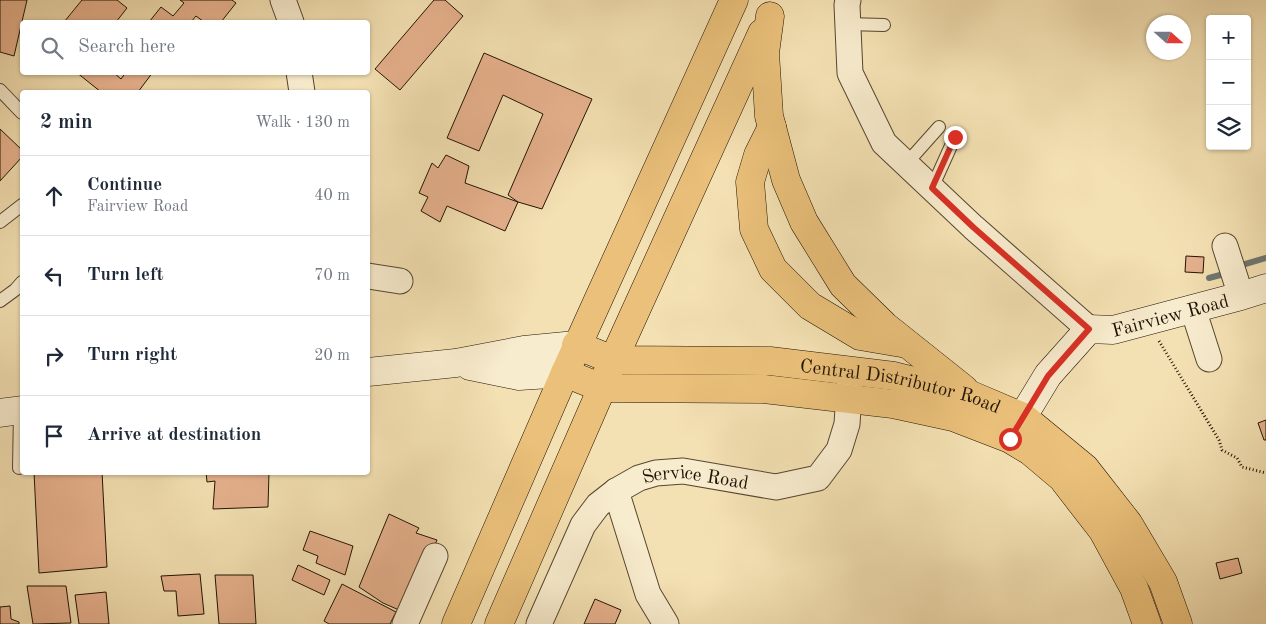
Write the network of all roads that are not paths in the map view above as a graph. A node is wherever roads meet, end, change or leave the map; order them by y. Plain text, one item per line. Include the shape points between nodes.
1 (283, 0) edge
2 (734, 0) edge
3 (774, 8) edge
4 (847, 12) edge
5 (290, 20) edge
6 (884, 25) dead end
7 (299, 75) edge
8 (0, 90) edge
9 (302, 90) edge
10 (20, 111) edge
11 (772, 127) junction
12 (939, 127) dead end
13 (955, 137) dead end
14 (906, 164) junction
15 (932, 188) junction
16 (20, 207) edge
17 (0, 222) edge
18 (1225, 246) dead end
19 (370, 276) edge
20 (400, 281) dead end
21 (20, 284) edge
22 (1254, 292) edge
23 (0, 301) edge
24 (1193, 309) junction
25 (1089, 329) junction
26 (908, 344) junction
27 (576, 345) junction
28 (1209, 359) dead end
29 (613, 360) junction
30 (456, 363) junction
31 (851, 371) junction
32 (370, 372) edge
33 (565, 373) junction
34 (602, 388) junction
35 (971, 395) junction
36 (848, 399) junction
37 (14, 411) edge
38 (1016, 428) junction
39 (19, 468) dead end
40 (616, 491) junction
41 (435, 556) dead end
42 (405, 624) edge
43 (456, 624) edge
44 (499, 624) edge
45 (539, 624) edge
46 (666, 624) edge
47 (1147, 624) edge
48 (1178, 624) edge

1 - 5 street
2 - 27 main road
3 - 11 main road via 765,53
3 - 29 main road
4 - 6 lane
4 - 14 street via 850,74 884,143
7 - 9 street
8 - 10 lane
11 - 26 main road via 786,180 809,230 843,285
11 - 26 main road via 758,155 750,182 754,229 773,269 810,306 860,336
12 - 14 lane
13 - 15 lane
14 - 15 street
15 - 25 street
16 - 17 lane
18 - 22 street
19 - 20 street
21 - 23 lane
22 - 24 main road, Fairview Road
24 - 25 main road, Fairview Road via 1113,330
24 - 28 street
25 - 38 main road, Fairview Road via 1048,376
26 - 35 main road
27 - 29 main road, Central Distributor Road
27 - 30 main road via 524,350
27 - 33 main road
29 - 31 main road, Central Distributor Road via 770,361
29 - 34 main road
30 - 32 main road
30 - 33 main road via 519,376
31 - 35 main road, Central Distributor Road via 894,376
31 - 36 street, Service Road
33 - 34 main road, Central Distributor Road
33 - 43 main road
34 - 36 main road, Central Distributor Road via 764,389
34 - 44 main road
35 - 38 main road, Central Distributor Road
36 - 38 main road, Central Distributor Road via 893,404
36 - 40 street, Service Road via 847,424 839,450 818,478 776,486 683,471 639,478
37 - 39 lane
38 - 47 main road, Central Distributor Road via 1030,451 1062,478 1103,531 1134,588
38 - 48 main road, Central Distributor Road via 1085,468 1128,523 1163,582
40 - 45 street, Service Road via 598,505 583,525
40 - 46 street via 648,594
41 - 42 street

